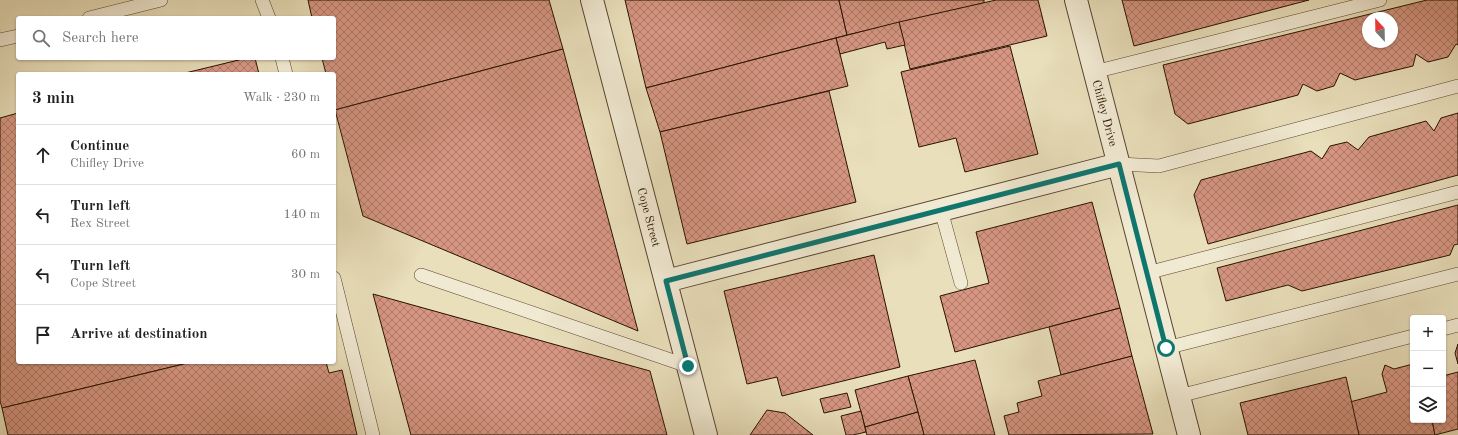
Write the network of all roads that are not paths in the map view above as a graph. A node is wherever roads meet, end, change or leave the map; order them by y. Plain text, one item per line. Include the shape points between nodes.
1 (162, 0) edge
2 (262, 0) edge
3 (592, 0) edge
4 (1076, 0) edge
5 (1380, 0) edge
6 (97, 16) edge
7 (268, 16) edge
8 (16, 36) edge
9 (0, 40) edge
10 (282, 60) edge
11 (286, 72) edge
12 (1094, 72) junction
13 (1458, 86) edge
14 (1119, 164) junction
15 (1458, 192) edge
16 (941, 210) junction
17 (1147, 273) junction
18 (1458, 274) edge
19 (421, 275) dead end
20 (666, 281) junction
21 (961, 283) dead end
22 (336, 286) edge
23 (1458, 325) edge
24 (1446, 327) edge
25 (1410, 337) edge
26 (1166, 348) junction
27 (688, 366) junction
28 (1179, 396) junction
29 (373, 435) edge
30 (706, 435) edge
31 (1189, 435) edge

1 - 6 lane
2 - 7 lane
3 - 20 street, Cope Street
4 - 12 street, Chifley Drive
5 - 12 lane
8 - 9 lane
10 - 11 lane
12 - 14 street, Chifley Drive
13 - 14 lane via 1159,166
14 - 16 street
14 - 17 street, Chifley Drive
15 - 17 lane
16 - 20 street
16 - 21 lane
17 - 26 street, Chifley Drive
18 - 26 lane
19 - 27 lane
20 - 27 street, Cope Street
22 - 29 lane
23 - 24 lane
25 - 28 lane
26 - 28 street, Chifley Drive
27 - 30 street, Cope Street
28 - 31 street, Chifley Drive

